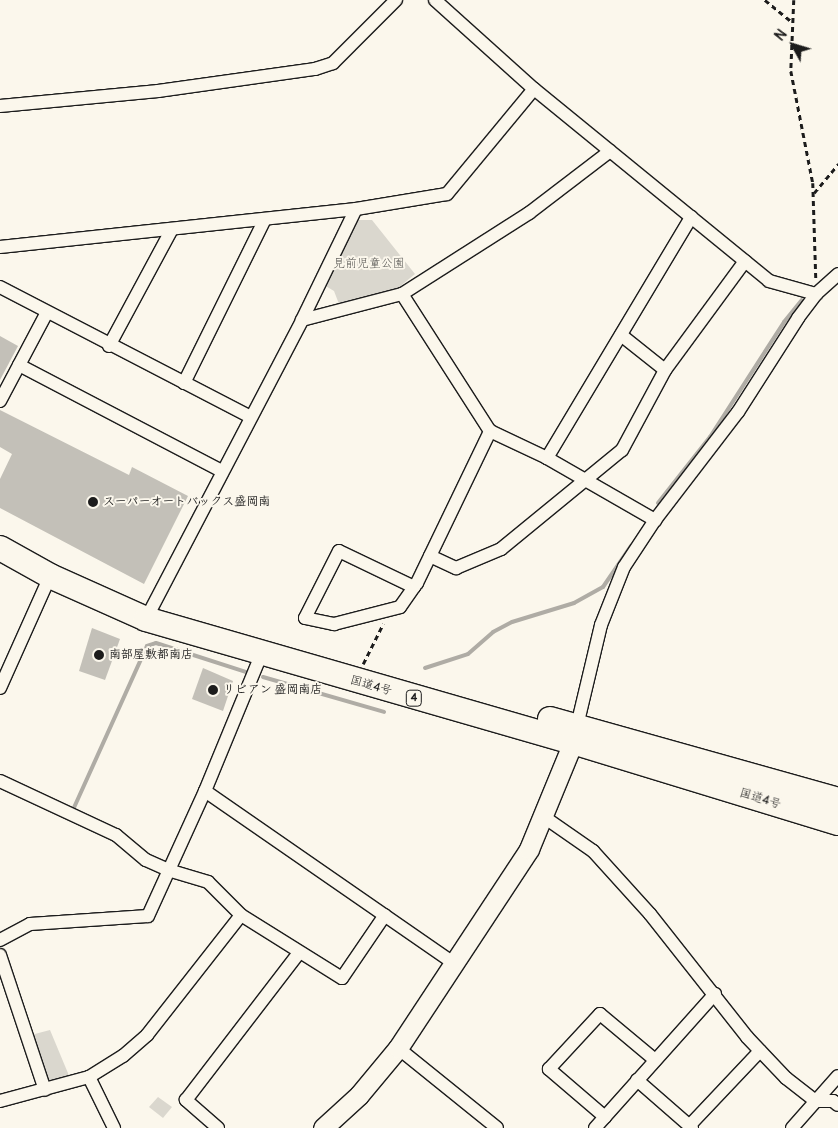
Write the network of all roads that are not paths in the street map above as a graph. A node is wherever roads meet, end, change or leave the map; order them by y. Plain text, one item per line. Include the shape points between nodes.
1 (396, 0) edge
2 (435, 0) edge
3 (534, 89) junction
4 (0, 106) edge
5 (610, 151) junction
6 (356, 209) junction
7 (691, 217) junction
8 (265, 219) junction
9 (172, 229) junction
10 (0, 247) edge
11 (745, 261) junction
12 (838, 274) edge
13 (0, 287) edge
14 (402, 294) junction
15 (816, 294) junction
16 (46, 314) junction
17 (302, 320) junction
18 (621, 335) junction
19 (109, 346) junction
20 (19, 365) junction
21 (665, 370) junction
22 (184, 383) junction
23 (0, 401) edge
24 (249, 416) junction
25 (490, 431) junction
26 (547, 458) junction
27 (222, 471) junction
28 (586, 480) junction
29 (655, 520) junction
30 (0, 530) edge
31 (0, 548) edge
32 (430, 556) junction
33 (50, 576) junction
34 (414, 587) junction
35 (149, 614) junction
36 (261, 655) junction
37 (0, 688) edge
38 (576, 734) junction
39 (0, 781) edge
40 (205, 791) junction
41 (838, 800) edge
42 (544, 817) junction
43 (838, 822) edge
44 (168, 870) junction
45 (241, 915) junction
46 (385, 915) junction
47 (0, 940) edge
48 (299, 953) junction
49 (0, 955) edge
50 (454, 963) junction
51 (715, 994) junction
52 (398, 1048) junction
53 (760, 1051) junction
54 (655, 1060) junction
55 (838, 1076) edge
56 (89, 1077) junction
57 (637, 1080) junction
58 (45, 1090) junction
59 (0, 1100) edge
60 (816, 1101) junction
61 (838, 1105) edge
62 (605, 1116) junction
63 (691, 1127) edge
64 (114, 1128) edge
65 (218, 1128) edge
66 (323, 1128) edge
67 (497, 1128) edge
68 (595, 1128) edge
69 (792, 1128) edge

1 - 4 street via 333,63 315,69 158,91
2 - 3 street
3 - 5 street
3 - 6 street via 447,194
5 - 7 street
5 - 14 street via 529,213
6 - 8 street
6 - 17 street
7 - 11 street
7 - 18 street
8 - 9 street
8 - 22 street
9 - 10 street
9 - 19 street
11 - 15 street via 769,281
11 - 21 street
12 - 15 street
13 - 16 street
14 - 17 street
14 - 25 street
15 - 29 street via 738,412
16 - 19 street
16 - 20 street
17 - 24 street
18 - 21 street
18 - 26 street
19 - 22 street
20 - 23 street
20 - 27 street
21 - 28 street via 622,450
22 - 24 street
24 - 27 street
25 - 26 street
25 - 32 street
26 - 28 street
27 - 35 street
28 - 29 street
28 - 32 street via 501,549 456,568
29 - 38 street via 624,568 601,625
30 - 35 highway, 国道4号 / 4
31 - 33 highway, 国道4号 / 4
32 - 34 street
33 - 35 highway, 国道4号 / 4
33 - 37 street
34 - 34 street via 400,607 390,610 334,624 304,618 339,551
35 - 36 highway, 国道4号 / 4
35 - 38 highway, 国道4号 / 4 via 362,666
36 - 38 highway, 国道4号 / 4
36 - 40 street
38 - 41 highway, 国道4号 / 4
38 - 42 street
38 - 43 highway, 国道4号 / 4
39 - 44 street via 116,835 146,860
40 - 44 street
40 - 46 street
42 - 50 street via 529,850
42 - 51 street via 593,851
44 - 45 street via 208,882
44 - 47 street via 148,916 30,924
45 - 48 street
45 - 56 street via 147,1035 124,1056
46 - 48 street via 342,978
46 - 50 street
48 - 65 street via 186,1100
49 - 58 street
50 - 52 street
51 - 53 street
51 - 54 street
52 - 66 street via 359,1095
52 - 67 street
53 - 60 street
53 - 63 street
54 - 57 street
54 - 62 street via 600,1014 549,1069
55 - 60 street
56 - 58 street
56 - 64 street
57 - 62 street
57 - 63 street
58 - 59 street
60 - 61 street via 834,1101
60 - 69 street
62 - 68 street

